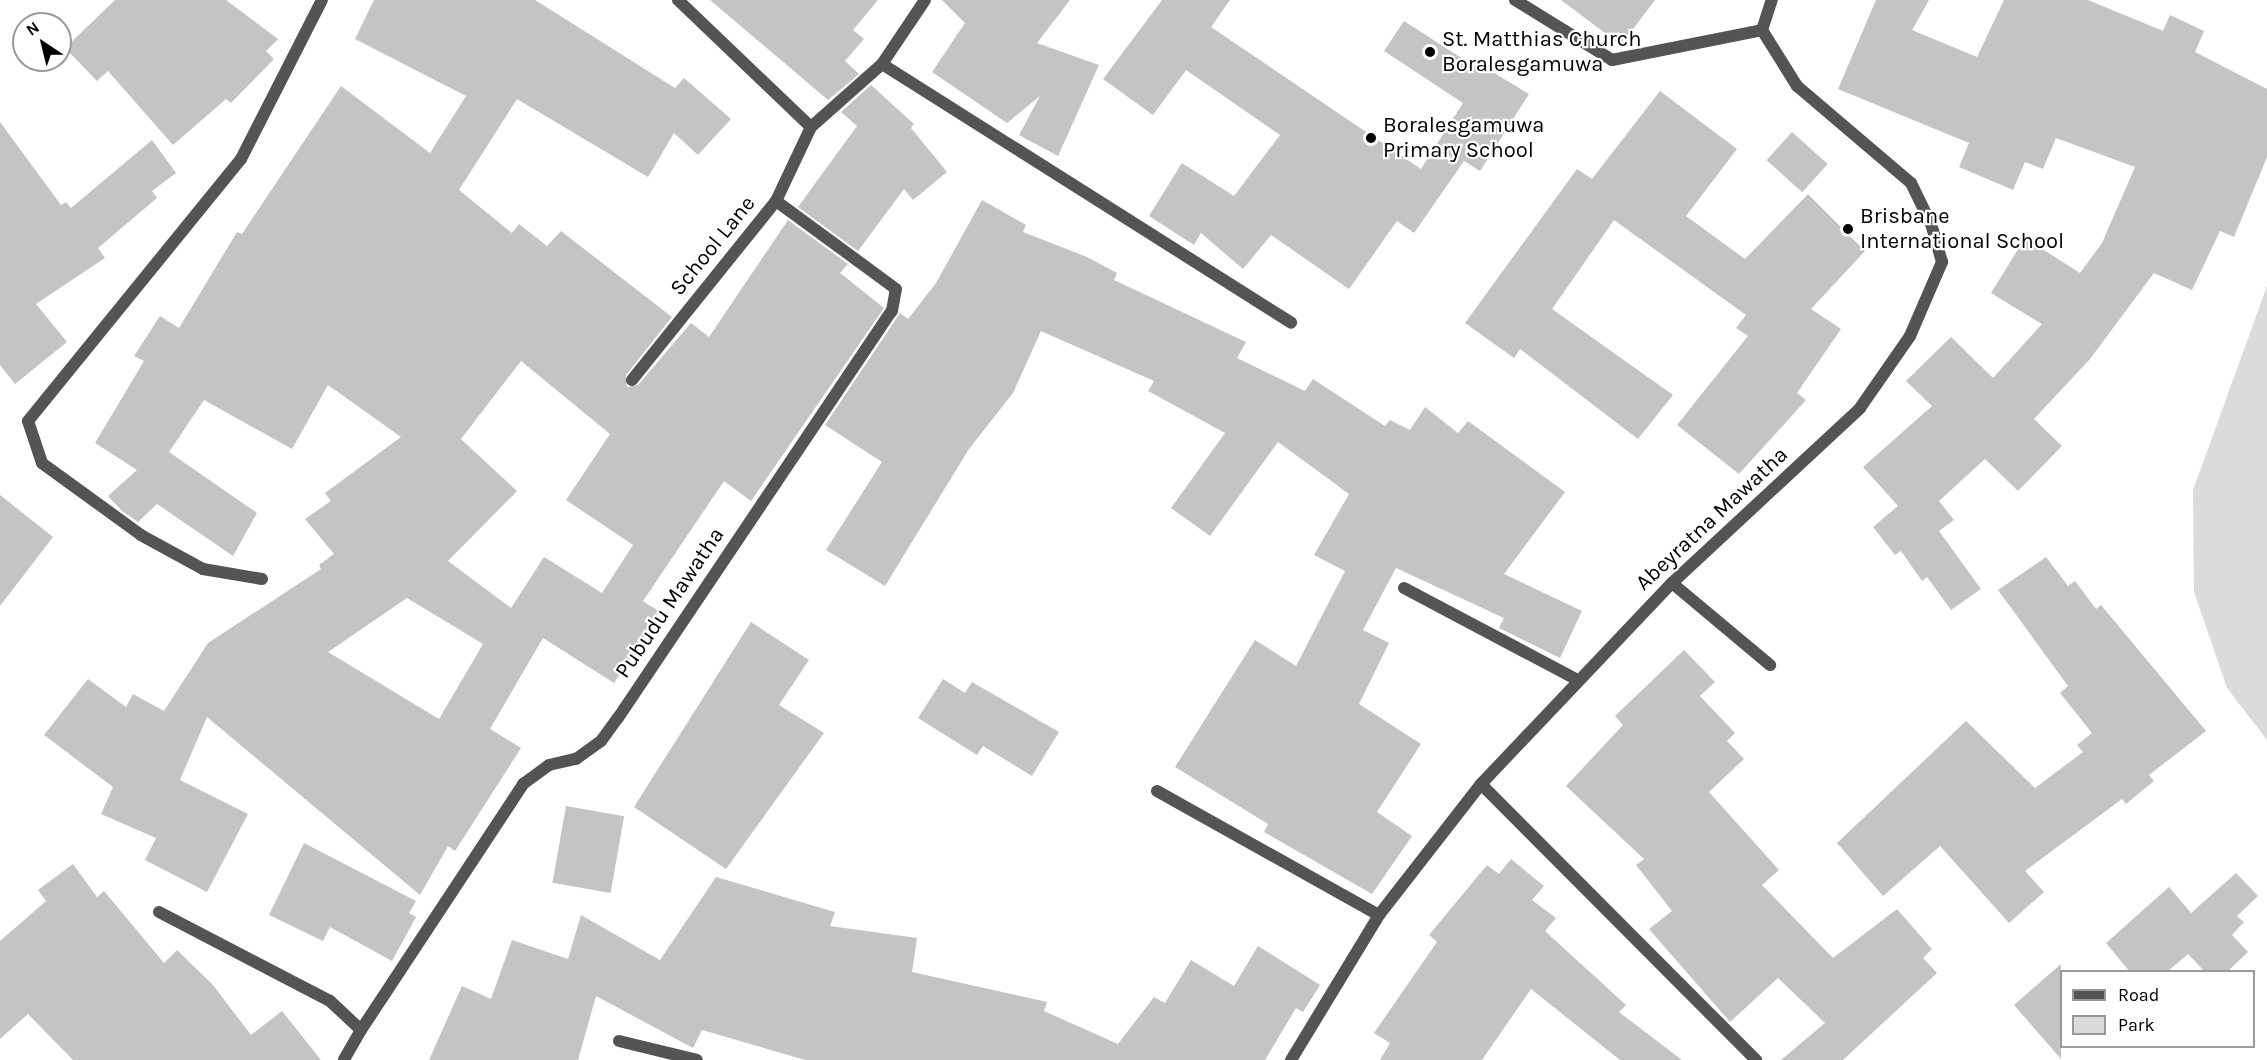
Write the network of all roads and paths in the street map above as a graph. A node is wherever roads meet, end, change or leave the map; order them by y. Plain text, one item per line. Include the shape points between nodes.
1 (322, 0) edge
2 (678, 0) edge
3 (926, 0) edge
4 (1515, 0) edge
5 (1772, 0) edge
6 (1762, 30) junction
7 (882, 64) junction
8 (811, 127) junction
9 (776, 201) junction
10 (1291, 323) dead end
11 (632, 380) dead end
12 (262, 579) dead end
13 (1672, 583) junction
14 (1404, 588) dead end
15 (1770, 665) dead end
16 (1578, 680) junction
17 (1481, 784) junction
18 (1157, 790) dead end
19 (159, 912) dead end
20 (1379, 915) junction
21 (361, 1030) junction
22 (619, 1041) dead end
23 (344, 1060) edge
24 (697, 1060) edge
25 (1291, 1060) edge
26 (1755, 1060) edge

1 - 12 street via 241,159 28,421 42,463 141,535 204,569
2 - 8 street
3 - 7 street, School Lane
4 - 6 street via 1612,60
5 - 6 street
6 - 13 street, Abeyratna Mawatha via 1797,87 1911,183 1942,262 1910,336 1860,408
7 - 8 street, School Lane
7 - 10 street
8 - 9 street, School Lane
9 - 11 street, School Lane
9 - 21 street, Pubudu Mawatha via 896,289 892,310 612,726 576,759 549,765 523,784
13 - 15 street
13 - 16 street, Abeyratna Mawatha
14 - 16 street
16 - 17 street, Abeyratna Mawatha
17 - 20 street, Abeyratna Mawatha
17 - 26 street
18 - 20 street
19 - 21 street via 330,1001
20 - 25 street, Abeyratna Mawatha
21 - 23 street
22 - 24 street

